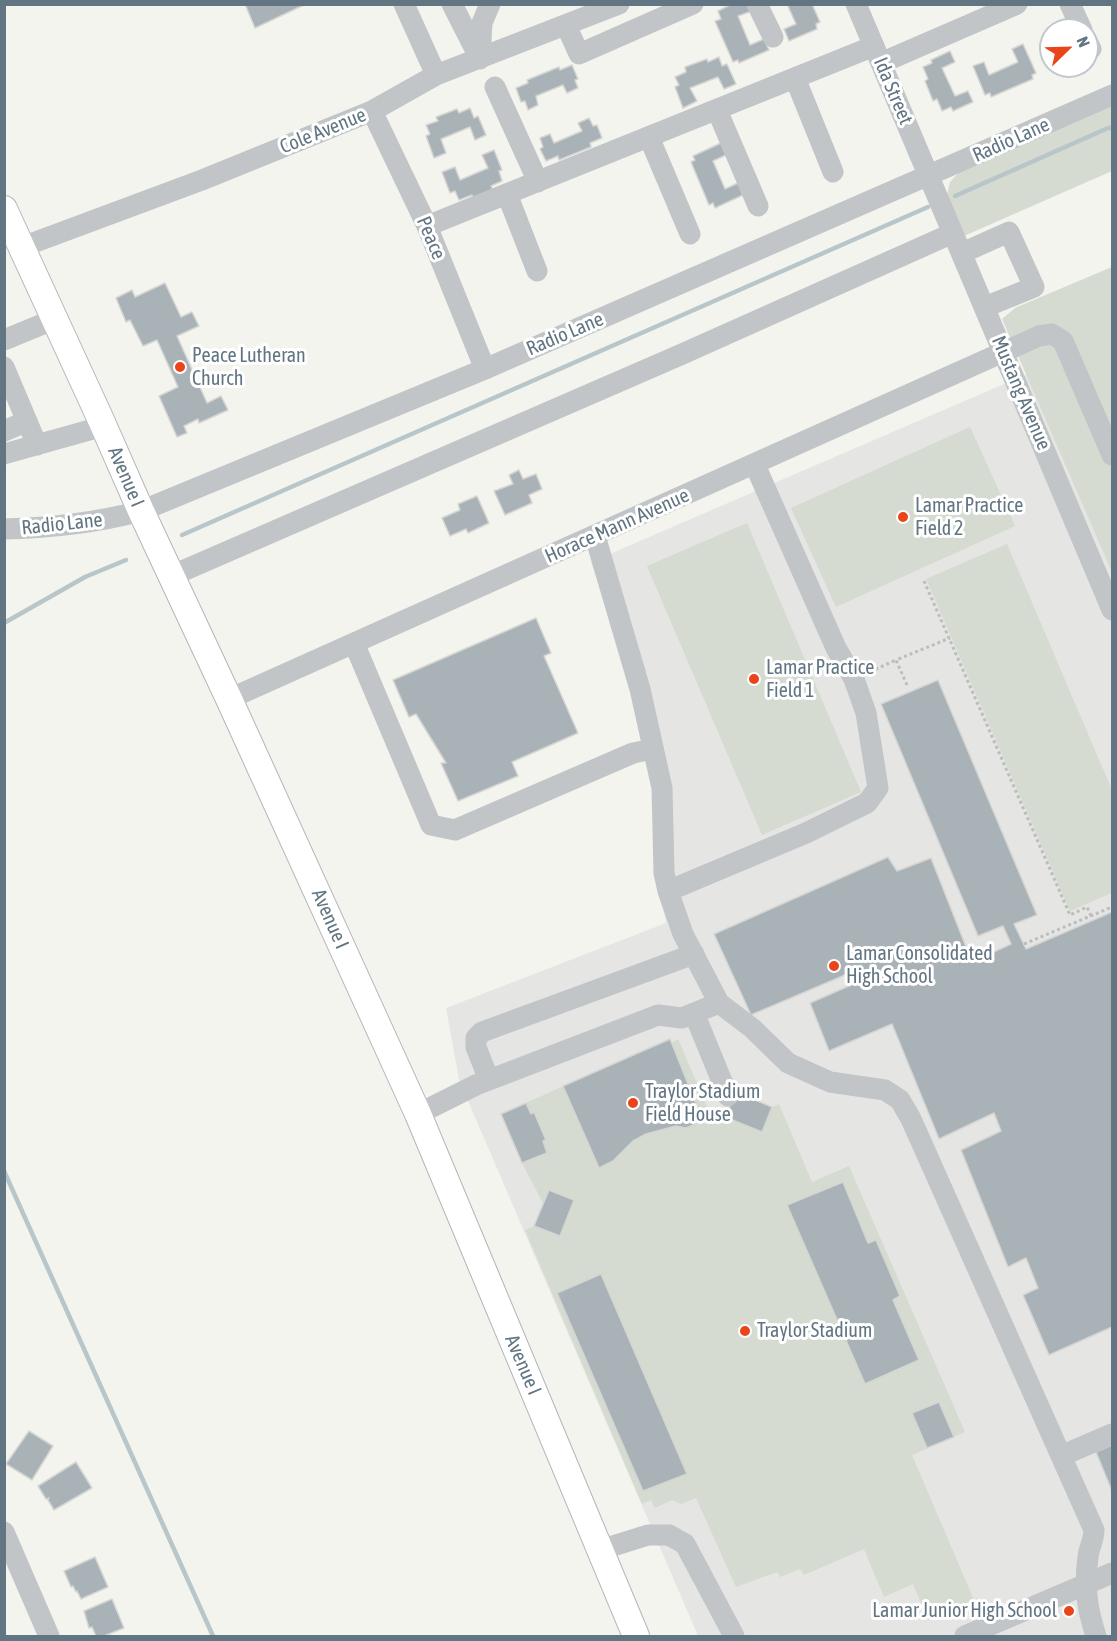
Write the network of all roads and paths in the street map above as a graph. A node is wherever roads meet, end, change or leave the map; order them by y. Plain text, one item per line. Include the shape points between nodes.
1 (404, 4) edge
2 (452, 4) edge
3 (490, 4) edge
4 (619, 4) edge
5 (693, 4) edge
6 (757, 4) edge
7 (856, 4) edge
8 (1017, 4) edge
9 (1070, 4) edge
10 (1077, 18) edge
11 (566, 25) junction
12 (773, 37) dead end
13 (878, 55) junction
14 (480, 58) junction
15 (436, 75) junction
16 (795, 78) junction
17 (495, 87) dead end
18 (1113, 95) edge
19 (717, 110) junction
20 (372, 111) junction
21 (649, 137) junction
22 (833, 172) dead end
23 (930, 177) junction
24 (538, 182) junction
25 (507, 194) junction
26 (758, 206) dead end
27 (427, 226) junction
28 (11, 229) edge
29 (953, 233) junction
30 (690, 234) dead end
31 (962, 253) junction
32 (537, 271) dead end
33 (985, 307) junction
34 (55, 319) junction
35 (4, 340) edge
36 (1004, 352) junction
37 (4, 367) edge
38 (485, 369) junction
39 (27, 421) junction
40 (104, 426) junction
41 (4, 431) edge
42 (37, 445) junction
43 (4, 454) edge
44 (1113, 455) edge
45 (754, 465) junction
46 (141, 511) junction
47 (4, 528) edge
48 (595, 536) junction
49 (171, 576) junction
50 (924, 580) dead end
51 (1113, 610) edge
52 (950, 638) junction
53 (354, 643) junction
54 (896, 660) junction
55 (854, 679) junction
56 (907, 685) dead end
57 (229, 699) junction
58 (653, 749) junction
59 (668, 891) junction
60 (1113, 907) edge
61 (1091, 916) junction
62 (1024, 944) dead end
63 (694, 954) junction
64 (718, 1003) junction
65 (694, 1013) junction
66 (483, 1082) junction
67 (728, 1096) dead end
68 (418, 1114) junction
69 (1113, 1434) edge
70 (1061, 1456) junction
71 (4, 1532) edge
72 (600, 1550) junction
73 (1113, 1573) edge
74 (1085, 1586) junction
75 (49, 1636) edge
76 (636, 1636) edge
77 (734, 1636) edge
78 (965, 1636) edge
79 (1094, 1636) edge

1 - 15 street
2 - 14 street
3 - 14 street via 482,23
4 - 11 street, Cole Avenue
5 - 11 street via 579,54
6 - 12 street
7 - 13 street, Ida Street
8 - 13 street
9 - 10 street
11 - 14 street, Cole Avenue
13 - 16 street
13 - 23 street, Ida Street
14 - 15 street, Cole Avenue
15 - 20 street, Cole Avenue
16 - 19 street
16 - 22 street
17 - 24 street
18 - 23 street, Radio Lane
19 - 21 street
19 - 26 street
20 - 27 street, Peace
20 - 28 street, Cole Avenue via 202,180
21 - 24 street
21 - 30 street
23 - 29 street, Mustang Avenue
23 - 38 street, Radio Lane
24 - 25 street
25 - 27 street
25 - 32 street
27 - 38 street, Peace
28 - 34 main road, Avenue I
29 - 31 street, Mustang Avenue
29 - 49 street
31 - 33 street, Mustang Avenue
31 - 33 street via 1009,232 1034,287
33 - 36 street, Mustang Avenue
34 - 35 street
34 - 40 main road, Avenue I
36 - 44 street, Horace Mann Avenue via 1039,336 1052,334 1063,341
36 - 45 street, Horace Mann Avenue
36 - 51 street, Mustang Avenue
37 - 39 street
38 - 46 street, Radio Lane
39 - 41 street
39 - 42 street
40 - 42 street
40 - 46 main road, Avenue I
42 - 43 street
45 - 48 street, Horace Mann Avenue
45 - 55 street via 836,648
46 - 47 street, Radio Lane via 86,524
46 - 49 main road, Avenue I
48 - 53 street, Horace Mann Avenue
48 - 58 street via 640,689
49 - 57 main road, Avenue I
50 - 52 path
52 - 54 path
52 - 61 path via 1070,915 1087,907
53 - 57 street, Horace Mann Avenue
53 - 58 street via 431,825 455,830 633,753
54 - 55 path
54 - 56 path
55 - 59 street via 866,713 878,788 867,803
57 - 68 main road, Avenue I
58 - 59 street via 662,788
59 - 63 street
60 - 61 path
61 - 62 path
63 - 64 street
63 - 66 street via 482,1032 476,1038 476,1047
64 - 65 street
64 - 70 street via 752,1028 788,1063 830,1082 885,1090 900,1100
65 - 66 street via 682,1018 658,1015
65 - 67 street
66 - 68 street
68 - 72 main road, Avenue I
69 - 70 street
70 - 74 street via 1094,1530
71 - 75 street
72 - 76 main road, Avenue I
72 - 77 street via 648,1535 669,1535 685,1544
73 - 74 street
74 - 78 street
74 - 79 street

